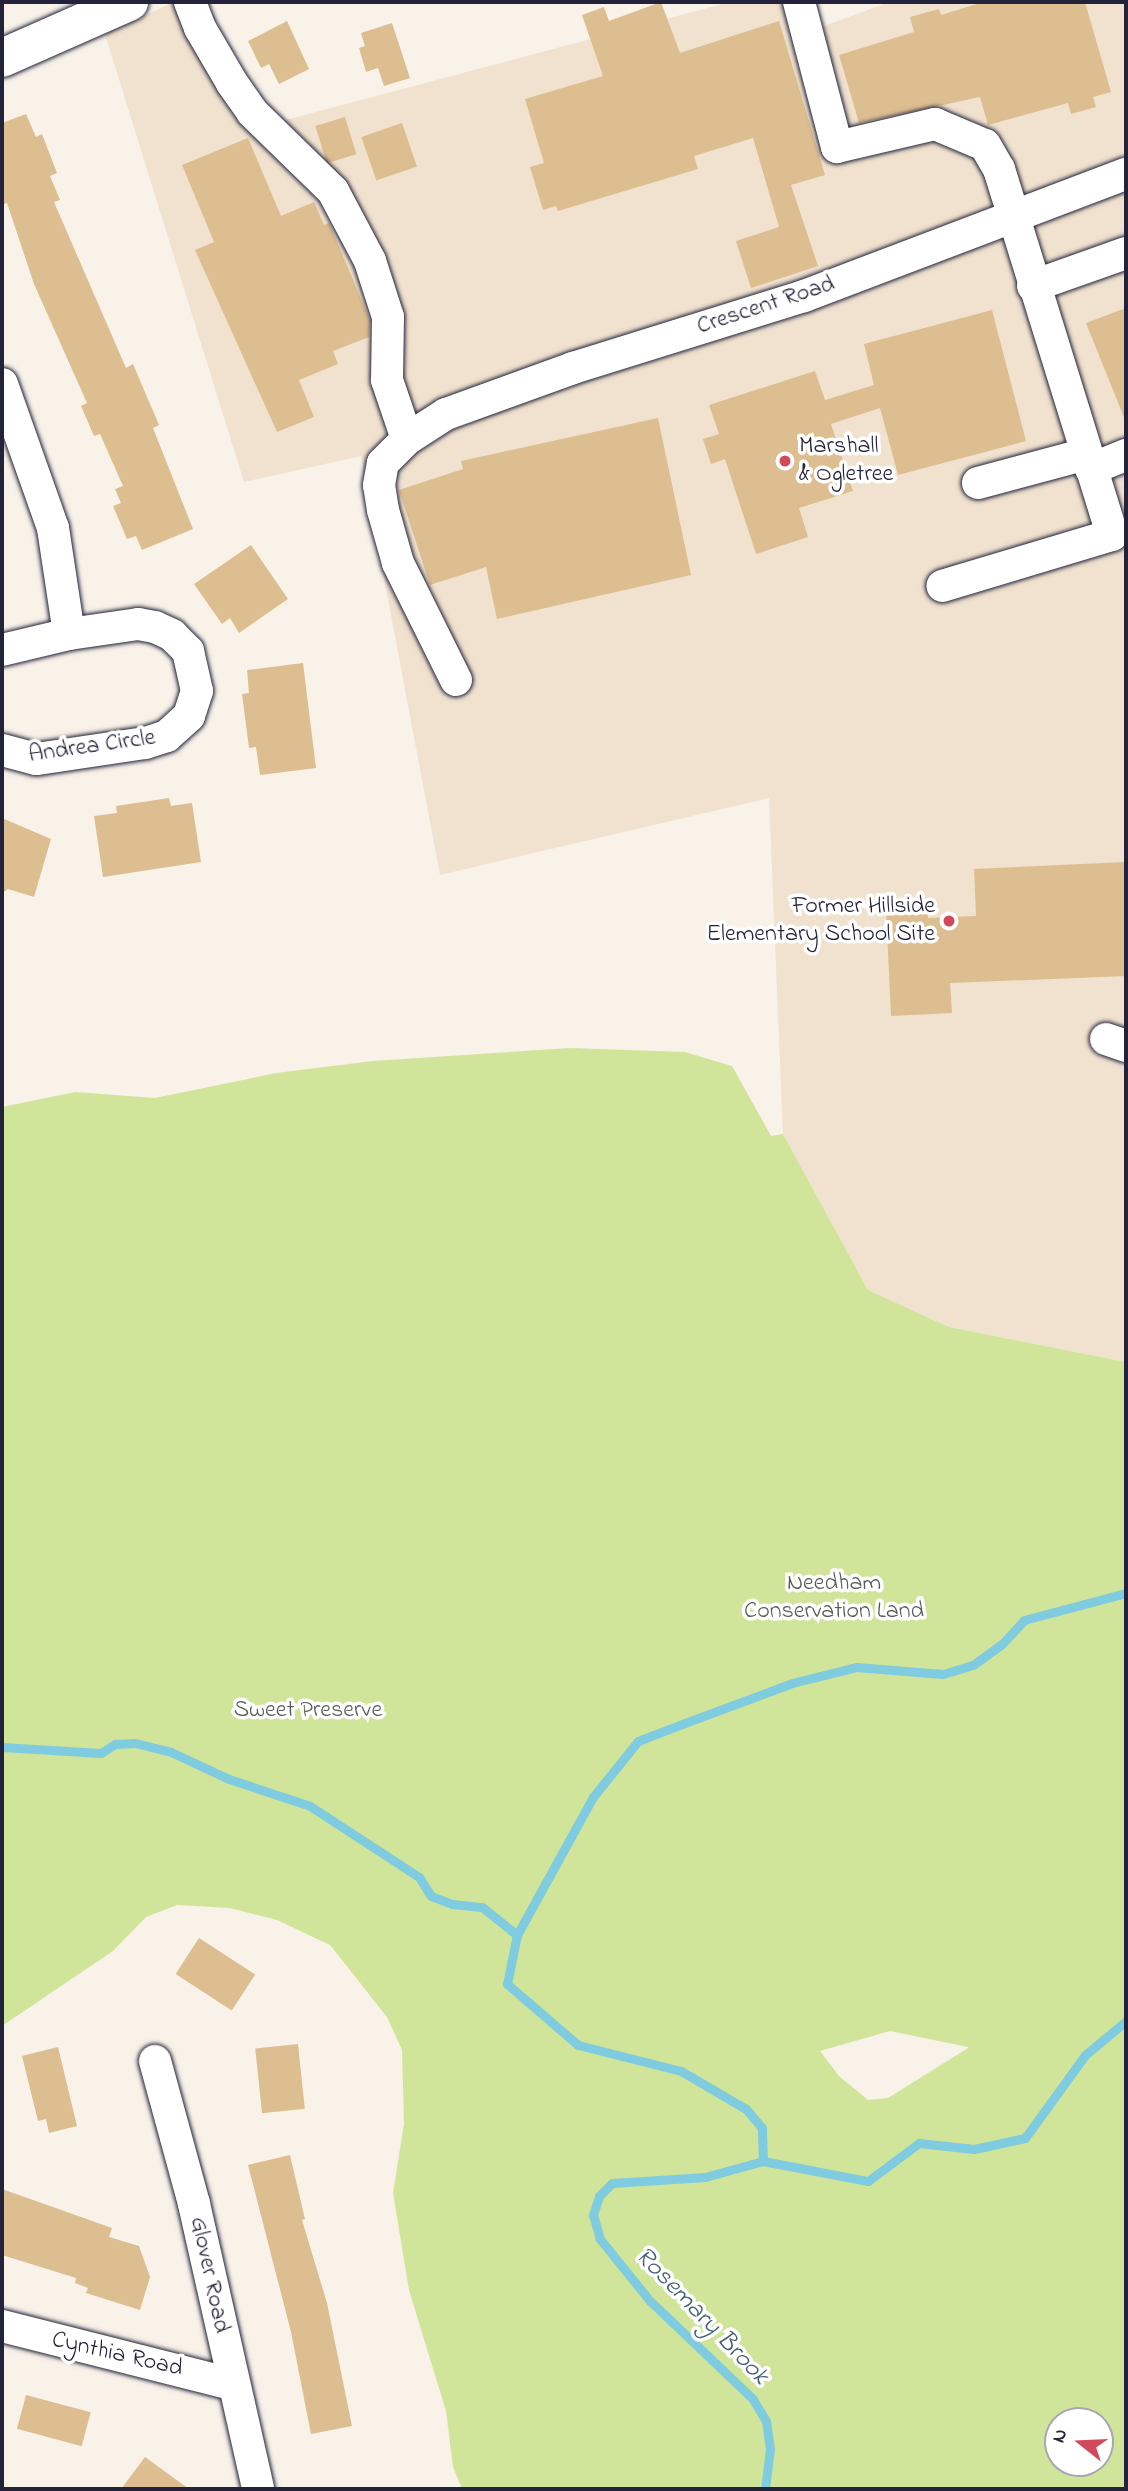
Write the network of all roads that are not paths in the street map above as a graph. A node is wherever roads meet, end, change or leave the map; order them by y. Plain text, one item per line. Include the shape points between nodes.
1 (129, 2) edge
2 (190, 2) edge
3 (799, 2) edge
4 (2, 58) edge
5 (1126, 174) edge
6 (1012, 217) junction
7 (1126, 253) edge
8 (1033, 286) junction
9 (2, 384) edge
10 (407, 439) junction
11 (1126, 455) edge
12 (1089, 461) junction
13 (978, 483) dead end
14 (942, 586) dead end
15 (69, 634) junction
16 (2, 650) edge
17 (456, 680) dead end
18 (2, 750) edge
19 (155, 2062) dead end
20 (2, 2326) edge
21 (232, 2384) junction
22 (258, 2489) edge

1 - 4 main road
2 - 10 street via 200,28 252,112 332,191 370,261 388,317 387,380
3 - 6 street via 837,147 934,124 960,131 985,145 999,169
5 - 6 street, Crescent Road
6 - 8 street
6 - 10 street, Crescent Road via 804,296 573,368 446,414
7 - 8 street
8 - 12 street
9 - 15 street via 53,528
10 - 17 street, Crescent Road via 383,463 379,485 383,510 398,563
11 - 12 street
12 - 13 street
12 - 14 street via 1112,535
15 - 16 street, Andrea Circle
15 - 18 street, Andrea Circle via 138,624 172,635 188,651 196,670 197,691 189,716 167,736 145,743 36,759
19 - 21 street, Glover Road via 194,2204
20 - 21 street, Cynthia Road
21 - 22 street, Glover Road

